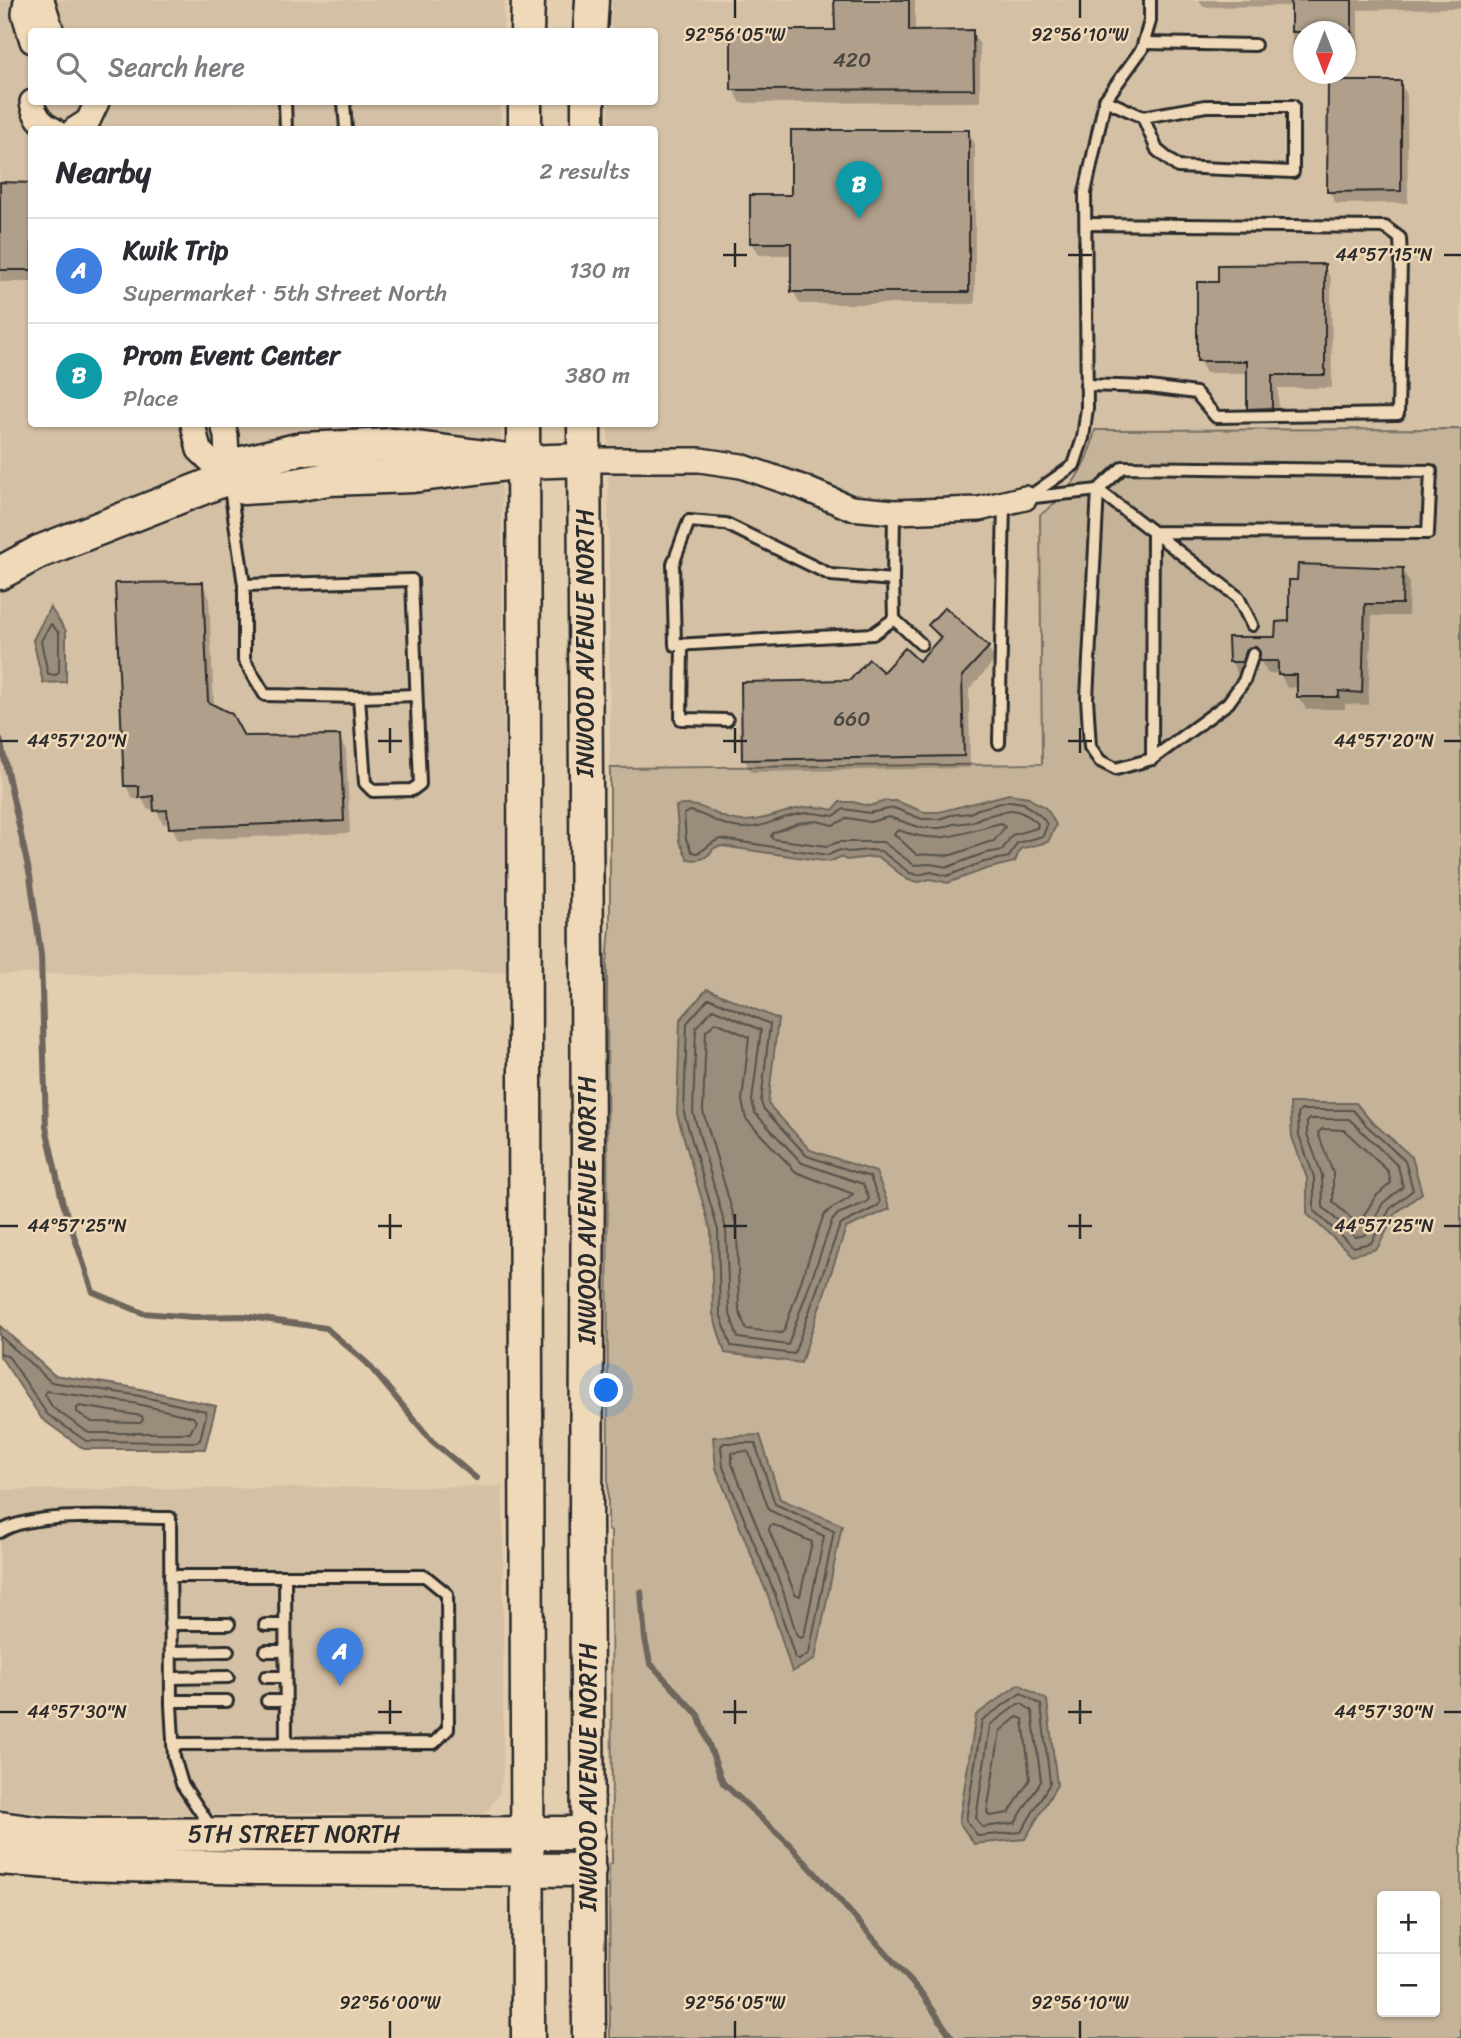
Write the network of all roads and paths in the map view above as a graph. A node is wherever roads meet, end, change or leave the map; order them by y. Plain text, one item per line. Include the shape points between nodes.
1 (26, 0) edge
2 (42, 0) edge
3 (528, 0) edge
4 (592, 0) edge
5 (1150, 0) edge
6 (28, 28) edge
7 (51, 28) edge
8 (527, 28) edge
9 (590, 28) edge
10 (1144, 43) junction
11 (1255, 44) dead end
12 (1105, 100) junction
13 (33, 105) edge
14 (285, 105) edge
15 (344, 105) edge
16 (525, 105) edge
17 (588, 105) edge
18 (1143, 117) junction
19 (46, 126) edge
20 (286, 126) edge
21 (346, 126) edge
22 (525, 126) edge
23 (588, 126) edge
24 (1086, 224) junction
25 (1086, 386) junction
26 (194, 427) edge
27 (224, 427) edge
28 (523, 427) edge
29 (584, 427) edge
30 (583, 460) junction
31 (523, 462) junction
32 (228, 478) junction
33 (1098, 490) junction
34 (1015, 501) junction
35 (894, 512) junction
36 (1153, 532) junction
37 (0, 573) edge
38 (893, 580) junction
39 (244, 585) junction
40 (894, 619) junction
41 (1252, 625) dead end
42 (921, 643) dead end
43 (682, 644) junction
44 (1253, 654) dead end
45 (416, 695) junction
46 (359, 697) junction
47 (727, 720) dead end
48 (999, 743) dead end
49 (1152, 759) junction
50 (0, 1532) edge
51 (170, 1576) junction
52 (285, 1576) junction
53 (170, 1625) junction
54 (229, 1625) dead end
55 (265, 1625) dead end
56 (285, 1625) junction
57 (228, 1651) dead end
58 (266, 1651) dead end
59 (285, 1651) junction
60 (171, 1652) junction
61 (228, 1677) dead end
62 (266, 1677) dead end
63 (285, 1677) junction
64 (171, 1678) junction
65 (171, 1701) junction
66 (227, 1701) dead end
67 (267, 1701) dead end
68 (285, 1701) junction
69 (286, 1743) junction
70 (173, 1744) junction
71 (0, 1828) edge
72 (527, 1833) junction
73 (589, 1833) junction
74 (217, 1835) junction
75 (0, 1858) edge
76 (527, 1870) junction
77 (589, 1870) junction
78 (528, 2038) edge
79 (589, 2038) edge

1 - 6 street
2 - 7 street
3 - 8 main road
4 - 9 main road
5 - 10 lane
10 - 11 lane
10 - 12 lane
12 - 18 lane
12 - 24 lane via 1085,193
13 - 19 street via 37,118
14 - 20 lane
15 - 21 lane
16 - 22 main road
17 - 23 main road
18 - 18 lane via 1206,106 1293,106 1293,172 1178,167 1157,150
24 - 25 lane
24 - 25 lane via 1385,227 1400,238 1401,260 1398,414 1216,417 1196,393
25 - 34 lane via 1083,438 1074,465
26 - 32 street via 199,450
27 - 32 street
28 - 31 main road
29 - 30 main road, INWOOD AVENUE NORTH
30 - 31 main road
30 - 35 street via 700,460 741,466 851,508
30 - 73 main road, INWOOD AVENUE NORTH
31 - 32 main road via 413,476 243,488
31 - 72 main road
32 - 37 main road via 39,552
32 - 39 lane
33 - 34 lane
33 - 36 lane
33 - 36 lane via 1123,467 1431,471 1428,533
33 - 49 lane via 1087,698 1090,747 1100,761 1116,769
34 - 35 street via 979,509
34 - 48 lane
35 - 38 lane
36 - 41 lane via 1238,597
36 - 49 lane
38 - 40 lane
38 - 43 lane via 831,575 726,524 689,521 673,564 675,645
39 - 45 lane via 412,580
39 - 46 lane via 244,660 265,695
40 - 42 lane
40 - 43 lane via 873,634
43 - 47 lane via 681,719
44 - 49 lane via 1244,681 1228,703
45 - 46 lane
45 - 46 lane via 420,784 412,790 373,791 365,783
50 - 51 lane via 38,1519 170,1518
51 - 52 lane
51 - 53 lane
52 - 56 lane
52 - 69 lane via 425,1576 447,1594 448,1729 434,1743
53 - 54 lane
53 - 60 lane
55 - 56 lane
56 - 59 lane
57 - 60 lane
58 - 59 lane
59 - 63 lane
60 - 64 lane
61 - 64 lane
62 - 63 lane
63 - 68 lane
64 - 65 lane
65 - 66 lane
65 - 70 lane
67 - 68 lane
68 - 69 lane
69 - 70 lane
70 - 74 lane via 182,1784
71 - 74 main road, 5TH STREET NORTH via 43,1834
72 - 73 main road, 5TH STREET NORTH
72 - 74 main road, 5TH STREET NORTH
72 - 76 main road
73 - 77 main road, INWOOD AVENUE NORTH
75 - 76 main road, 5TH STREET NORTH via 76,1864
76 - 77 main road, 5TH STREET NORTH
76 - 78 main road
77 - 79 main road, INWOOD AVENUE NORTH

